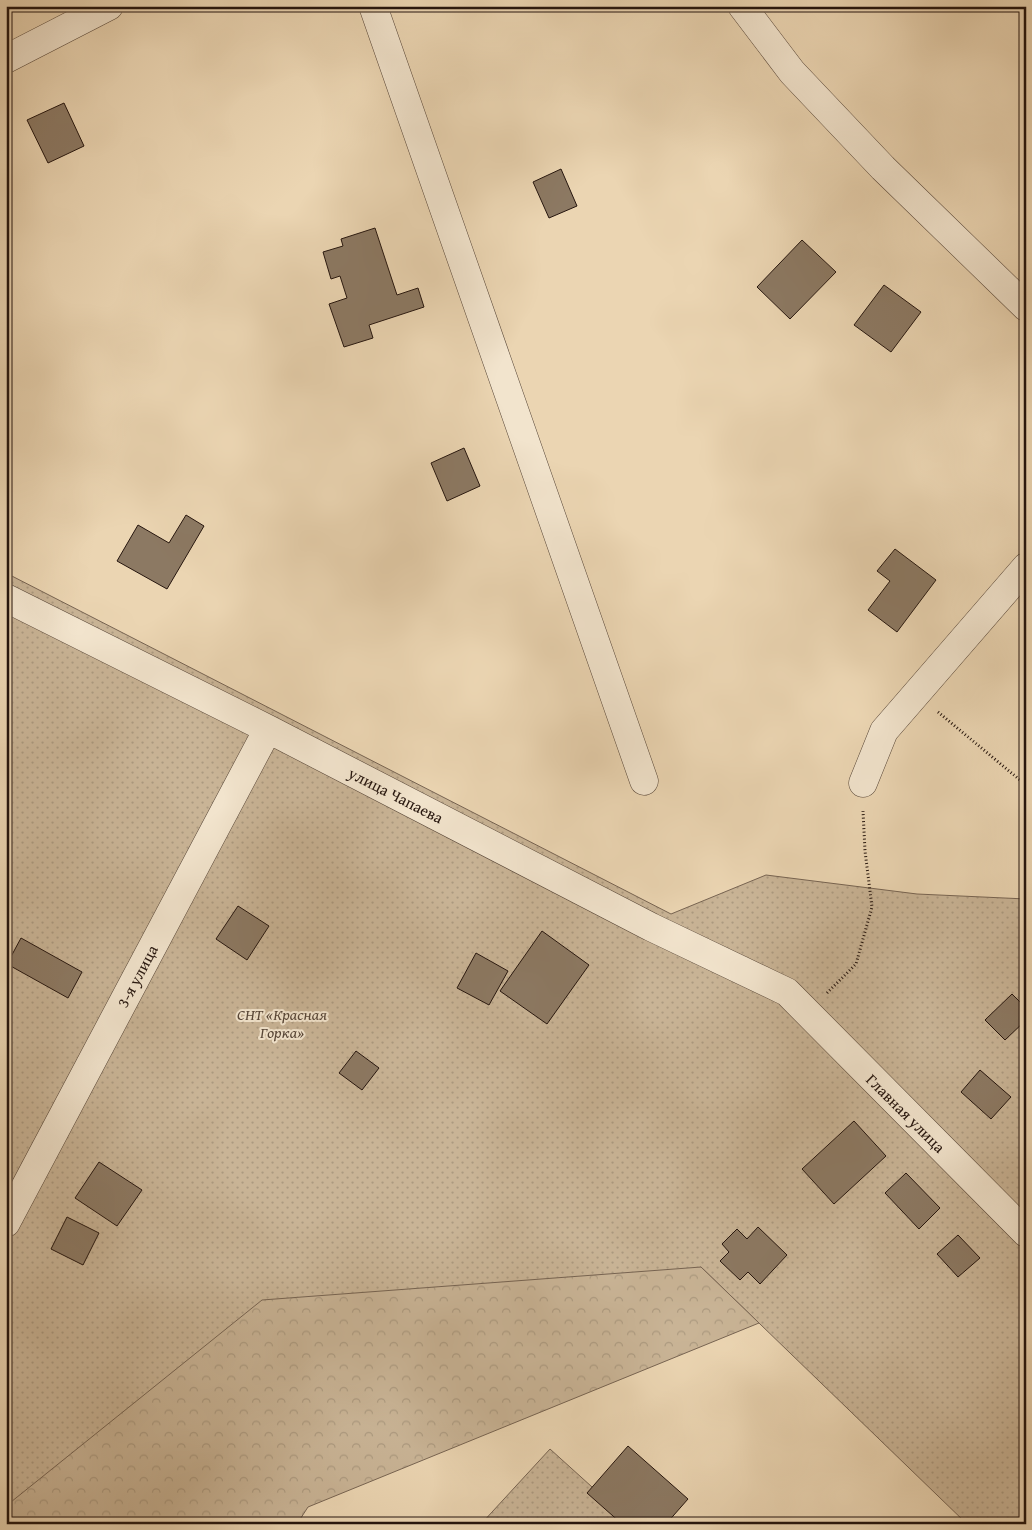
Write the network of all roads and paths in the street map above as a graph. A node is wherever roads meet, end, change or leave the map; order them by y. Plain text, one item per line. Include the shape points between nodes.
1 (109, 6) edge
2 (373, 6) edge
3 (742, 6) edge
4 (6, 58) edge
5 (1026, 307) edge
6 (1026, 567) edge
7 (7, 599) edge
8 (916, 694) junction
9 (268, 729) junction
10 (644, 781) dead end
11 (863, 783) joint
12 (1026, 786) edge
13 (787, 992) joint
14 (807, 1012) junction
15 (6, 1223) edge
16 (1026, 1233) edge

1 - 4 lane
2 - 10 lane
3 - 5 lane via 792,72 883,168
6 - 8 lane
7 - 9 lane, улица Чапаева
8 - 11 lane via 884,731
8 - 12 path
9 - 13 lane, улица Чапаева via 651,927
9 - 15 lane, 3-я улица
11 - 14 path via 864,851 872,908 856,964
13 - 14 lane, Главная улица
14 - 16 lane, Главная улица

